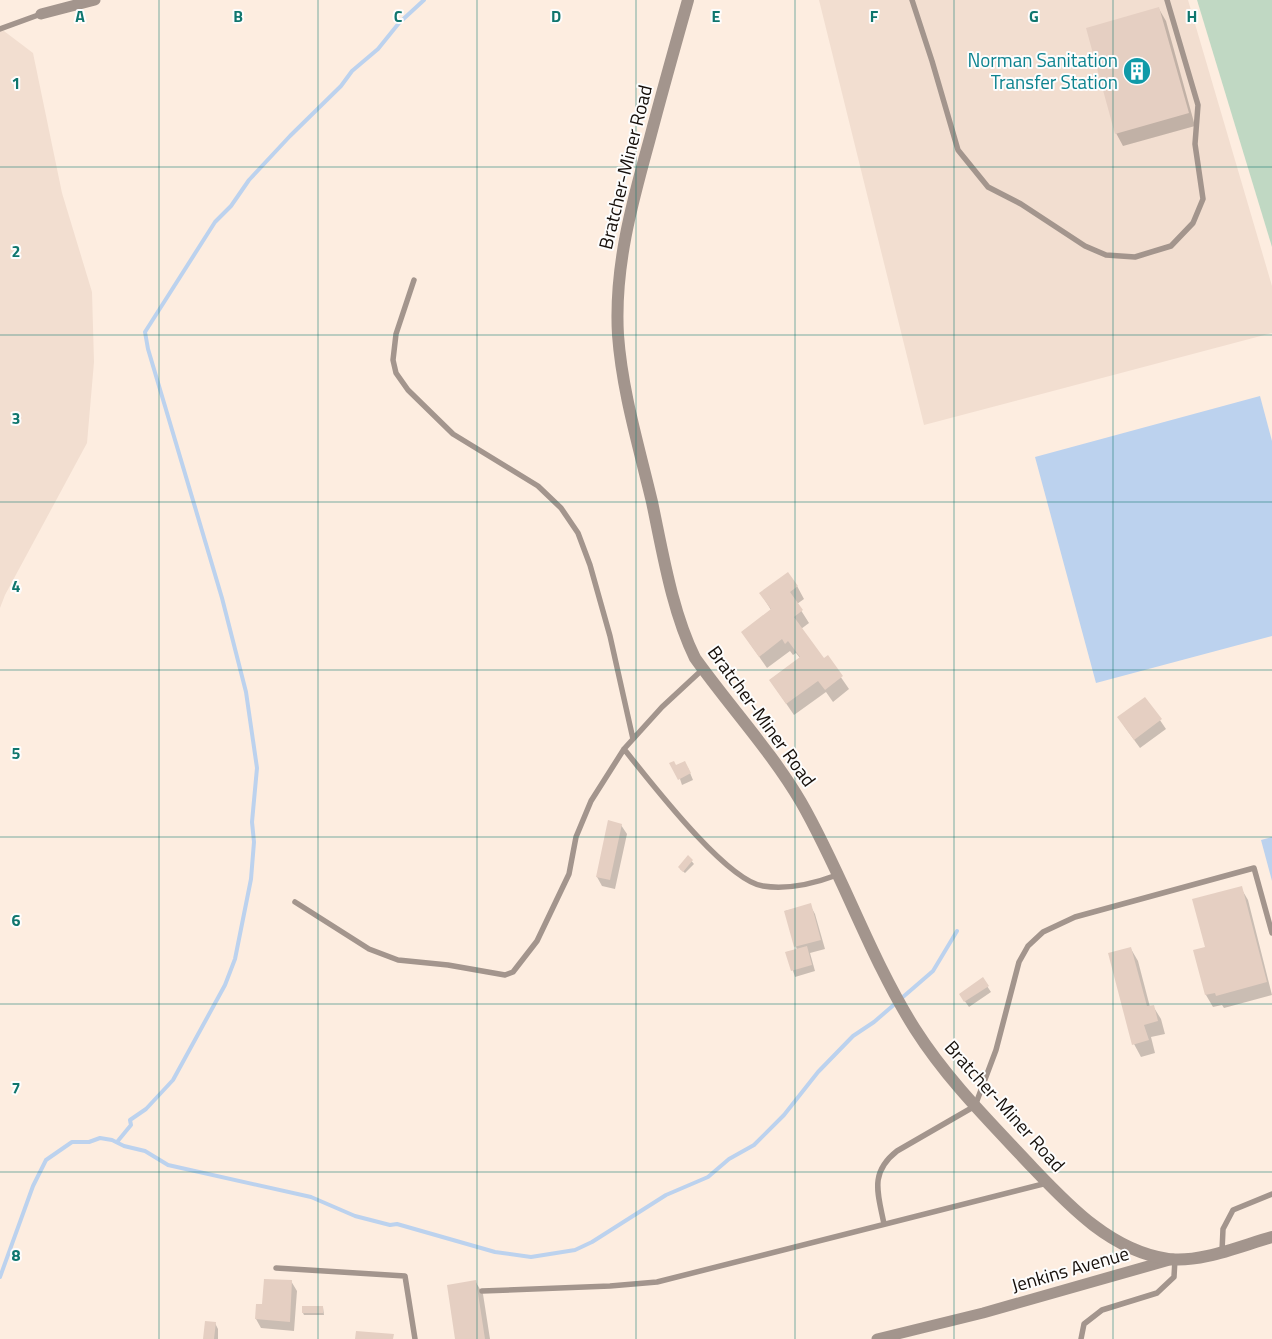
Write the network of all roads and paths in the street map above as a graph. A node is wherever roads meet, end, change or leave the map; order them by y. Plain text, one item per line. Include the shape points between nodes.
1 (94, 0) edge
2 (688, 0) edge
3 (912, 0) edge
4 (1167, 0) edge
5 (41, 14) joint
6 (0, 29) edge
7 (414, 280) dead end
8 (703, 669) junction
9 (633, 739) junction
10 (624, 749) junction
11 (837, 875) junction
12 (295, 902) dead end
13 (1272, 933) edge
14 (975, 1106) junction
15 (1048, 1183) junction
16 (1272, 1194) edge
17 (884, 1224) junction
18 (1272, 1237) edge
19 (1222, 1251) junction
20 (1174, 1259) junction
21 (276, 1268) dead end
22 (482, 1291) dead end
23 (415, 1339) edge
24 (877, 1339) edge
25 (1081, 1339) edge

1 - 5 street
2 - 8 street, Bratcher-Miner Road via 627,225 619,276 618,318 626,384 665,560 689,645
3 - 4 lane via 958,150 988,187 1021,204 1084,246 1106,255 1135,257 1171,246 1193,223 1203,199 1195,144 1198,105
5 - 6 lane
7 - 9 lane via 396,334 393,360 396,373 408,390 453,434 538,486 561,508 578,533 607,627
8 - 9 lane
8 - 11 street, Bratcher-Miner Road via 790,784
9 - 10 lane
10 - 11 lane via 667,803 743,879 762,886 795,887
10 - 12 lane via 591,801 576,837 569,874 537,941 514,972 505,975 398,960 369,948
11 - 14 street, Bratcher-Miner Road via 902,1006 931,1053
13 - 14 lane via 1254,868 1075,917 1043,932 1028,946 1019,962 996,1050
14 - 15 street, Bratcher-Miner Road
14 - 17 lane via 896,1151 886,1160 878,1173 877,1183
15 - 17 lane
15 - 20 street, Bratcher-Miner Road via 1088,1221 1109,1235 1138,1251
16 - 19 lane via 1233,1210 1223,1229
17 - 22 lane via 656,1282
18 - 19 street, Jenkins Avenue
19 - 20 street, Jenkins Avenue
20 - 24 street, Jenkins Avenue via 984,1313
20 - 25 lane via 1174,1277 1157,1294 1102,1310 1084,1324
21 - 23 lane via 405,1276

